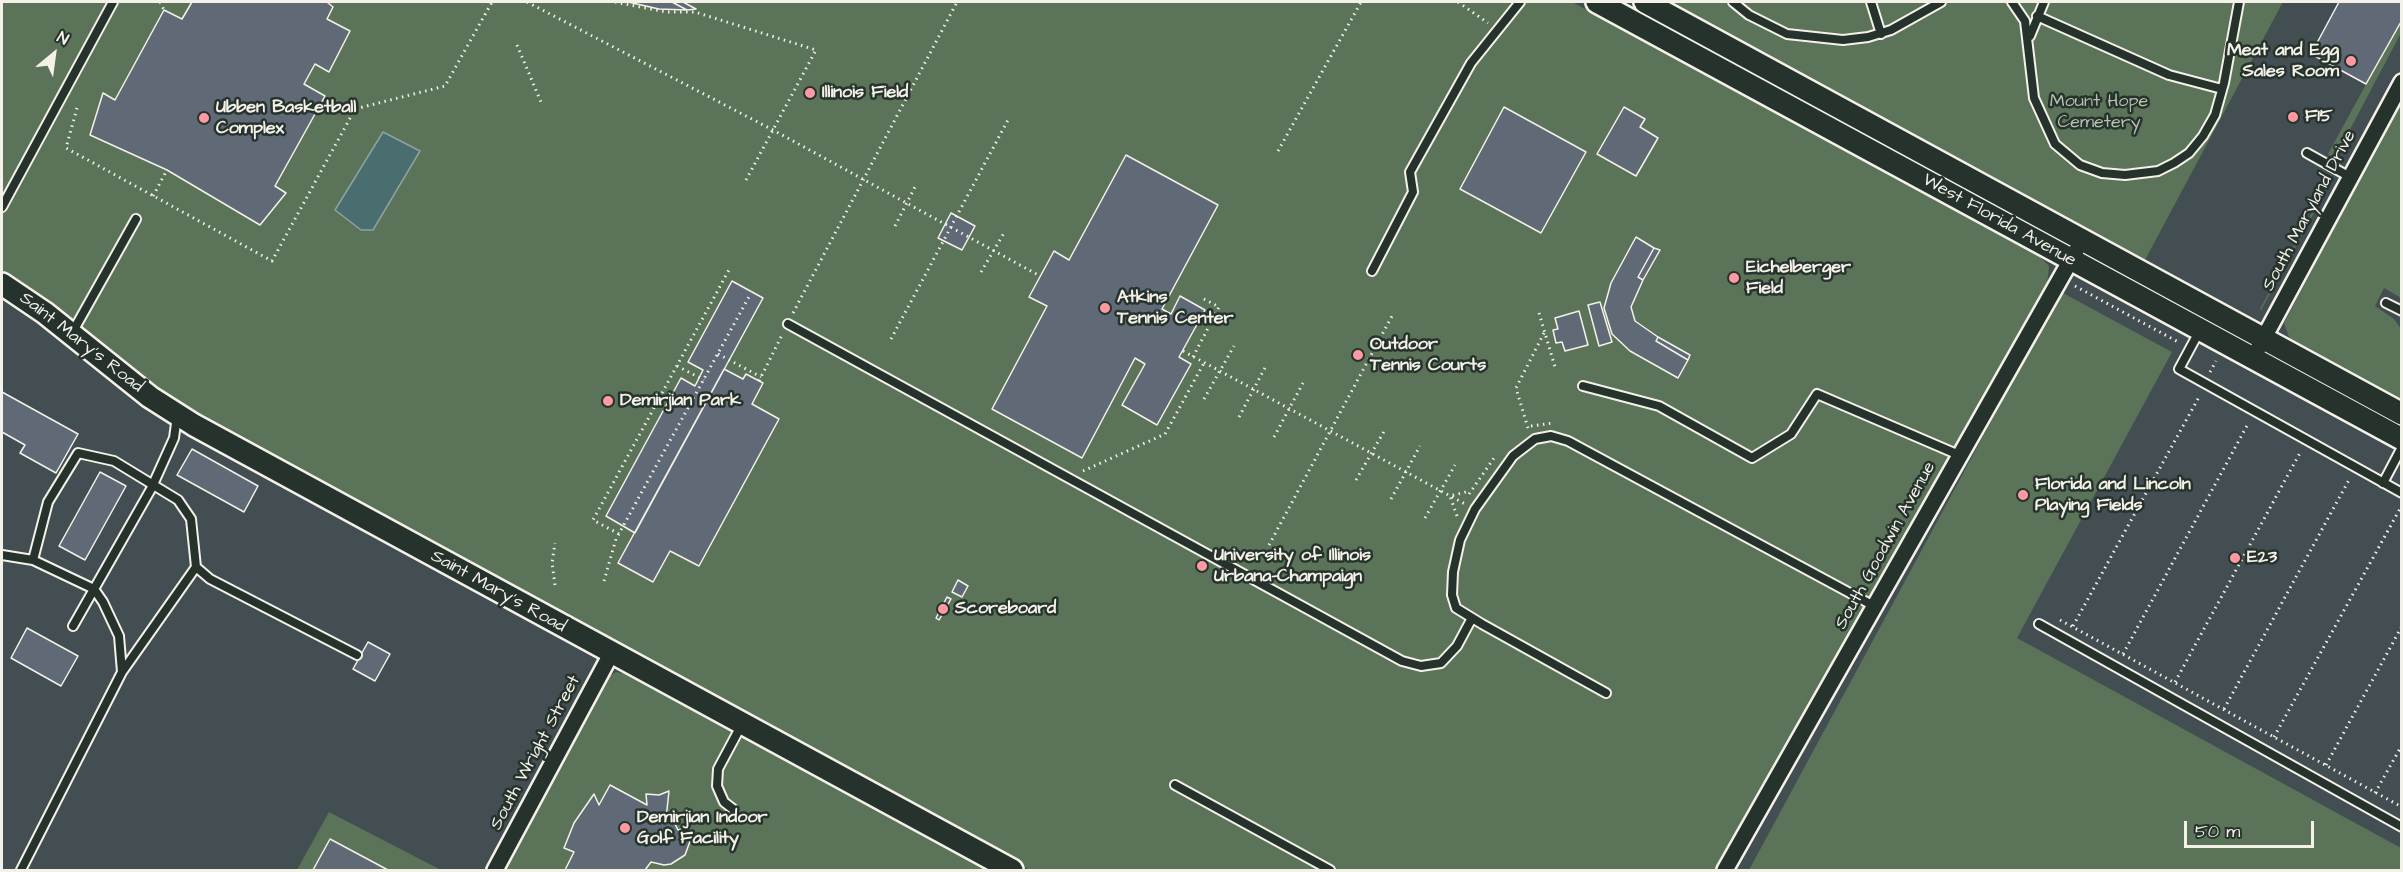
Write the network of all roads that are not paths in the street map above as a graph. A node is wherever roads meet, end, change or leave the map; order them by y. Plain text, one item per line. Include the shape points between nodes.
1 (113, 2) edge
2 (1520, 2) edge
3 (1597, 2) edge
4 (1645, 2) edge
5 (1733, 2) edge
6 (1871, 2) edge
7 (1941, 2) edge
8 (2012, 2) edge
9 (2044, 2) edge
10 (2239, 2) edge
11 (2037, 16) junction
12 (1881, 34) junction
13 (2028, 42) junction
14 (2402, 82) edge
15 (2222, 89) junction
16 (2307, 153) dead end
17 (2350, 177) junction
18 (2, 207) edge
19 (136, 219) dead end
20 (2082, 240) junction
21 (2071, 260) junction
22 (1372, 271) dead end
23 (2, 284) edge
24 (2386, 303) dead end
25 (2402, 311) edge
26 (788, 324) road end
27 (2200, 330) junction
28 (71, 335) junction
29 (2264, 338) junction
30 (2253, 358) junction
31 (1583, 386) dead end
32 (177, 414) junction
33 (2402, 414) edge
34 (2402, 439) edge
35 (2402, 447) edge
36 (1959, 455) junction
37 (153, 483) junction
38 (2383, 483) junction
39 (2402, 493) edge
40 (2, 555) edge
41 (33, 560) junction
42 (196, 567) junction
43 (94, 589) junction
44 (1874, 606) junction
45 (1472, 618) junction
46 (2038, 624) dead end
47 (74, 626) dead end
48 (611, 654) junction
49 (357, 655) dead end
50 (122, 672) junction
51 (1606, 693) dead end
52 (742, 724) junction
53 (1175, 785) dead end
54 (733, 809) dead end
55 (2402, 827) edge
56 (21, 870) edge
57 (495, 870) edge
58 (1012, 870) edge
59 (1330, 870) edge
60 (1725, 870) edge

1 - 18 lane
2 - 22 lane via 1471,63 1410,172 1413,192
3 - 21 main road, West Florida Avenue
4 - 20 main road, West Florida Avenue
5 - 12 lane via 1749,15 1787,34 1843,40
6 - 12 lane
7 - 12 lane
8 - 13 lane via 2025,21
9 - 11 lane
10 - 15 lane
11 - 13 lane
11 - 15 lane via 2169,75
13 - 15 lane via 2034,99 2055,144 2080,165 2102,172 2139,175 2174,163 2189,153 2215,115
14 - 17 street, South Maryland Drive
16 - 17 lane
17 - 29 street, South Maryland Drive
19 - 28 lane
20 - 21 street, South Goodwin Avenue
20 - 29 main road, West Florida Avenue
21 - 27 main road, West Florida Avenue
21 - 36 street, South Goodwin Avenue
23 - 28 main road, Saint Mary's Road
24 - 25 lane
26 - 45 lane via 1402,661 1421,666 1441,663 1457,646
27 - 30 main road, West Florida Avenue
27 - 38 lane via 2179,369
28 - 32 main road, Saint Mary's Road
29 - 30 street, South Maryland Drive
29 - 33 main road, West Florida Avenue
30 - 34 main road, West Florida Avenue
31 - 36 lane via 1659,406 1752,458 1791,434 1817,394
32 - 37 lane via 174,438
32 - 48 main road, Saint Mary's Road
35 - 38 lane
36 - 44 street, South Goodwin Avenue
37 - 41 lane via 114,461 78,453 48,502
37 - 42 lane via 178,500 191,519
37 - 43 lane
38 - 39 lane
40 - 41 lane
41 - 43 lane
42 - 49 lane via 210,579
42 - 50 lane
43 - 47 lane
43 - 50 lane via 119,636
44 - 45 lane via 1568,441 1551,436 1535,440 1514,456 1475,509 1460,540 1452,595 1456,608
44 - 60 street, South Goodwin Avenue
45 - 51 lane
46 - 55 lane
48 - 52 main road, Saint Mary's Road
48 - 57 street, South Wright Street
50 - 56 lane
52 - 54 lane via 718,768 717,786 724,802
52 - 58 main road, Saint Mary's Road
53 - 59 lane

